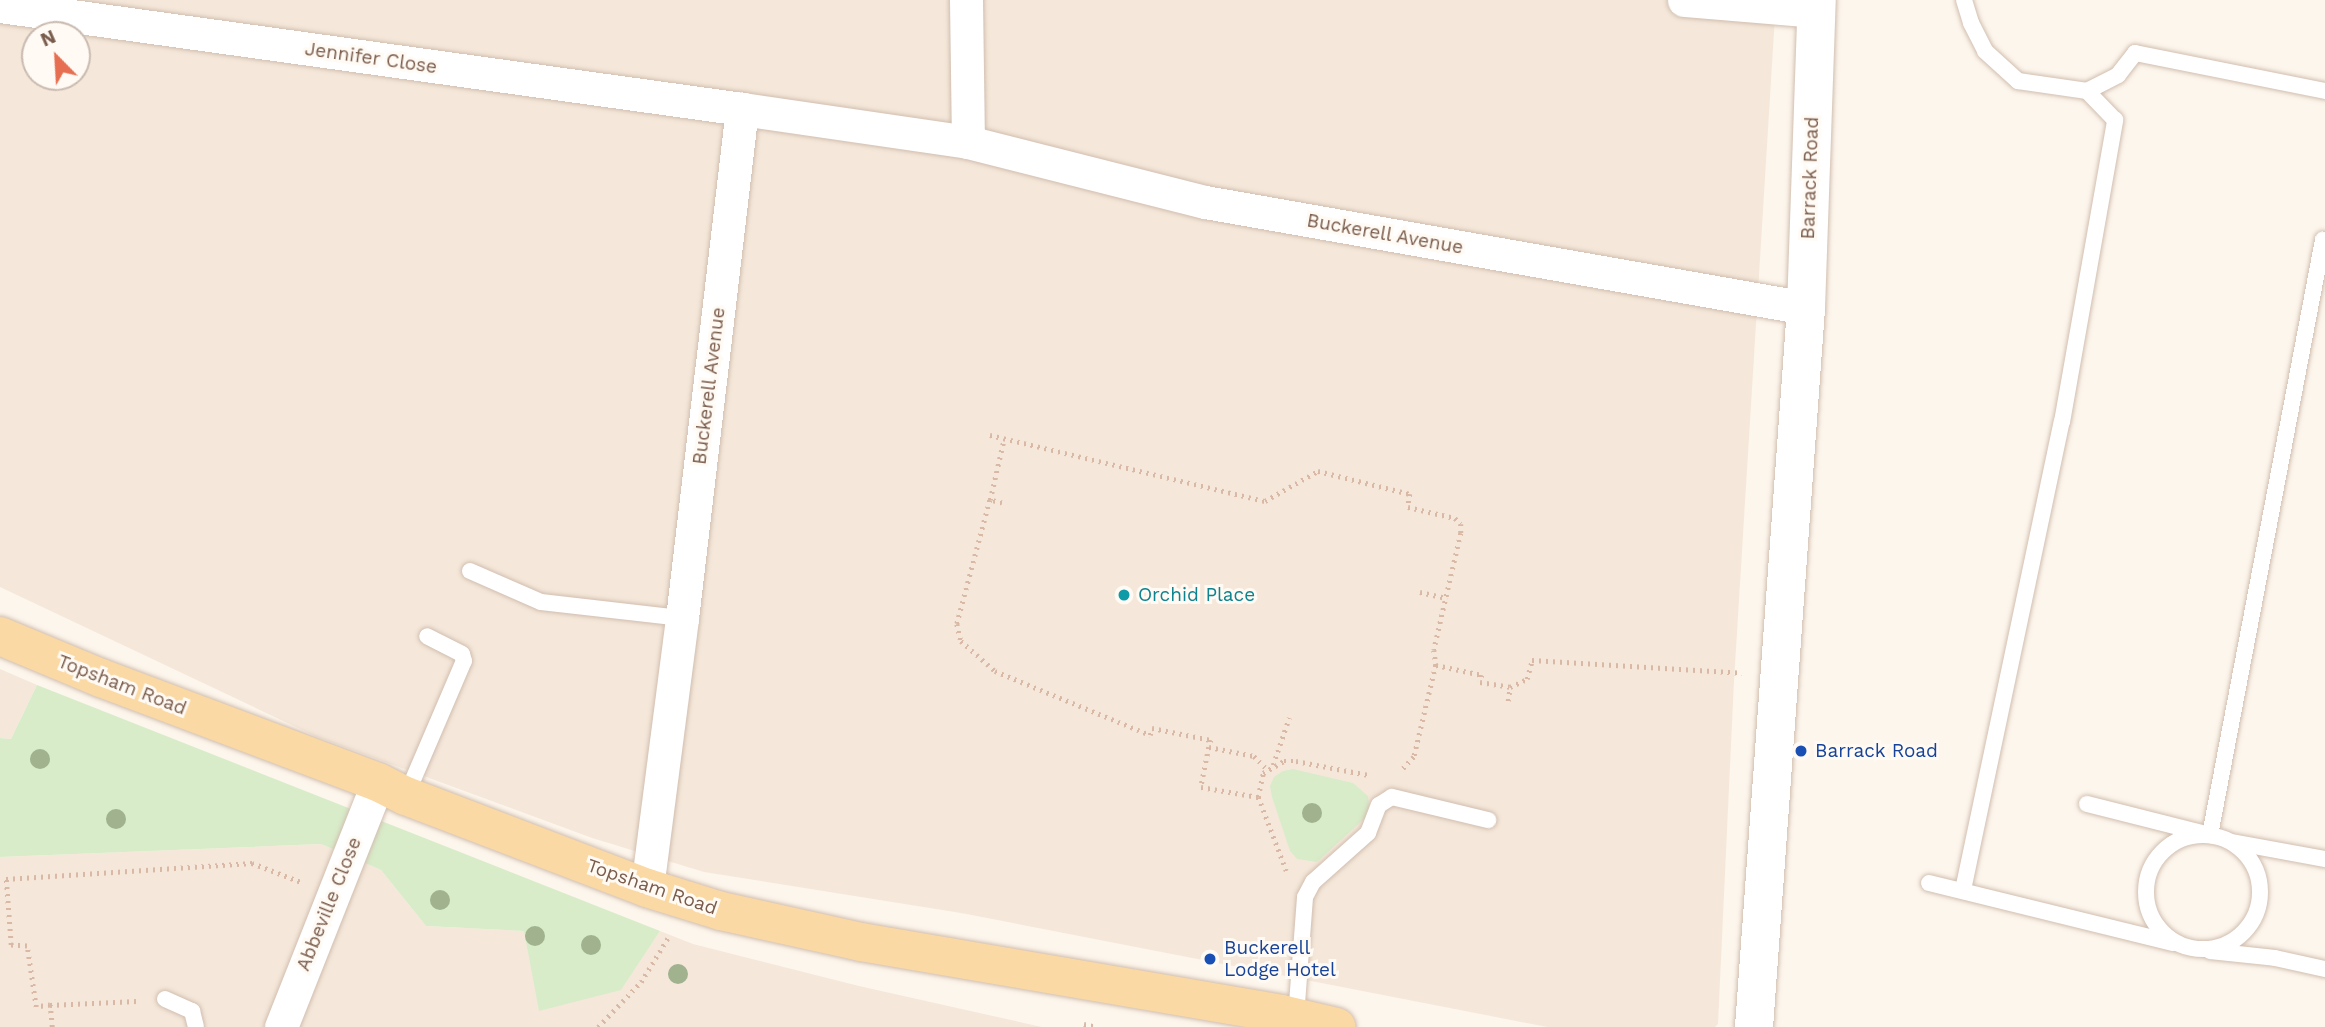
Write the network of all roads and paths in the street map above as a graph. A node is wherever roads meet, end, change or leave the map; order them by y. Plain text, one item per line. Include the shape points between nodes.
1 (966, 0) edge
2 (1684, 0) edge
3 (1964, 0) edge
4 (1817, 5) edge
5 (0, 6) edge
6 (2087, 91) junction
7 (2325, 91) edge
8 (742, 109) junction
9 (968, 142) junction
10 (2323, 240) dead end
11 (1805, 308) junction
12 (990, 435) dead end
13 (1004, 439) junction
14 (990, 500) junction
15 (1002, 503) dead end
16 (470, 570) dead end
17 (1420, 593) dead end
18 (1447, 598) junction
19 (682, 618) junction
20 (0, 636) edge
21 (427, 636) dead end
22 (1436, 665) junction
23 (1745, 673) dead end
24 (1510, 687) junction
25 (1508, 701) dead end
26 (1289, 718) dead end
27 (1209, 747) junction
28 (1270, 767) junction
29 (1389, 773) dead end
30 (1376, 774) dead end
31 (392, 789) junction
32 (1258, 797) junction
33 (2087, 804) dead end
34 (1488, 820) dead end
35 (2210, 835) junction
36 (2229, 841) junction
37 (2325, 859) edge
38 (1929, 883) dead end
39 (647, 888) junction
40 (1963, 890) junction
41 (332, 894) junction
42 (1305, 897) junction
43 (673, 929) dead end
44 (2176, 944) junction
45 (2198, 950) junction
46 (2325, 969) edge
47 (165, 999) joint
48 (50, 1005) junction
49 (1285, 1019) edge
50 (52, 1027) edge
51 (196, 1027) edge
52 (281, 1027) edge
53 (598, 1027) edge
54 (1336, 1027) edge
55 (1754, 1027) edge

1 - 9 street
2 - 4 street
3 - 6 lane via 1985,51 2018,81
4 - 11 street, Barrack Road
5 - 8 street, Jennifer Close
6 - 7 lane via 2118,75 2135,53
6 - 40 lane via 2115,120 2062,422
8 - 9 street, Buckerell Avenue
8 - 19 street, Buckerell Avenue
9 - 11 street, Buckerell Avenue via 1205,202
10 - 35 lane
11 - 55 street, Barrack Road
12 - 13 path
13 - 14 path
13 - 18 path via 1265,500 1318,471 1410,494 1408,507 1455,518 1461,524
14 - 15 path
14 - 27 path via 957,624 961,640 995,671 1150,735 1152,728 1211,740
16 - 19 lane via 541,602
17 - 18 path
18 - 22 path via 1434,650
19 - 39 street, Buckerell Avenue
20 - 31 main road, Topsham Road
21 - 31 lane via 462,654 464,661
22 - 24 path via 1482,675 1480,682
22 - 29 path via 1414,757 1401,771
23 - 24 path via 1532,660 1527,679
24 - 25 path
26 - 28 path
27 - 28 path via 1254,756
27 - 32 path via 1200,787
28 - 30 path via 1296,761 1364,776
28 - 32 path via 1258,784
31 - 39 main road, Topsham Road
31 - 41 street, Abbeville Close
32 - 42 path via 1288,875
33 - 35 lane
34 - 42 lane via 1392,797 1379,805 1368,833 1313,882
35 - 36 lane
35 - 44 lane via 2175,842 2151,867 2146,884 2148,910 2162,933
36 - 37 lane
36 - 45 lane via 2245,853 2256,870 2258,908 2235,940
38 - 40 lane
39 - 49 main road, Topsham Road via 721,911 860,942
40 - 44 lane
41 - 48 path via 252,863 6,879 11,945 27,946 36,1007
41 - 52 street, Abbeville Close
42 - 49 lane
43 - 53 path via 640,982
44 - 45 lane
45 - 46 lane via 2276,958
47 - 48 path
47 - 51 lane via 192,1011
48 - 50 path
49 - 54 main road, Topsham Road

